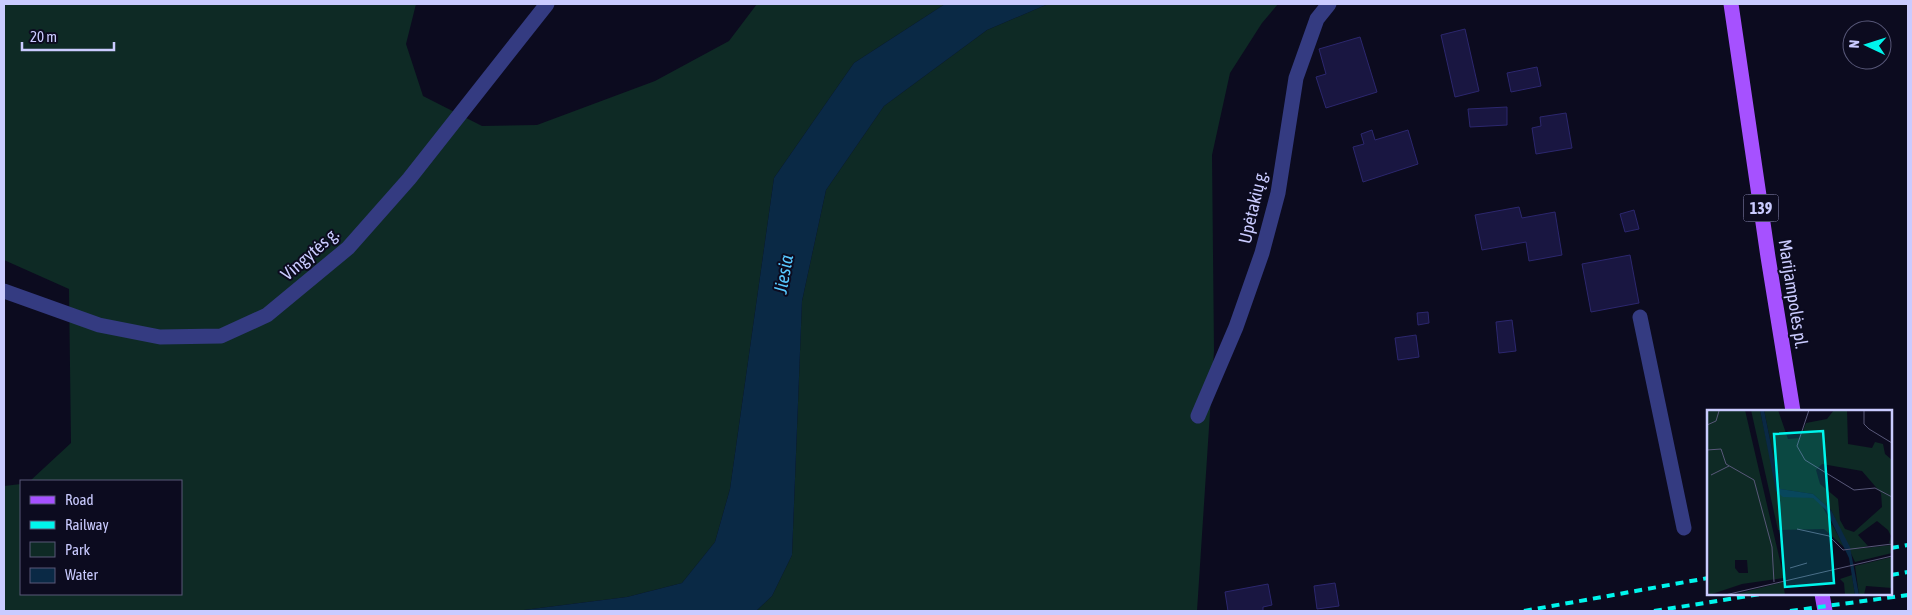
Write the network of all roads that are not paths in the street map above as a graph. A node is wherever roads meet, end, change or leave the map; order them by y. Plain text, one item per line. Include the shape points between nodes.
1 (547, 4) edge
2 (1329, 4) edge
3 (1731, 4) edge
4 (4, 291) edge
5 (1640, 317) dead end
6 (1793, 410) edge
7 (1198, 416) dead end
8 (1684, 528) dead end
9 (1822, 595) edge
10 (1825, 611) edge

1 - 4 street, Vingytės g. via 409,179 348,248 267,315 221,336 160,338 98,325
2 - 7 street, Upėtakių g. via 1316,19 1296,78 1278,193 1262,253
3 - 6 main road, Marijampolės pl. / 139
5 - 8 street
9 - 10 main road

